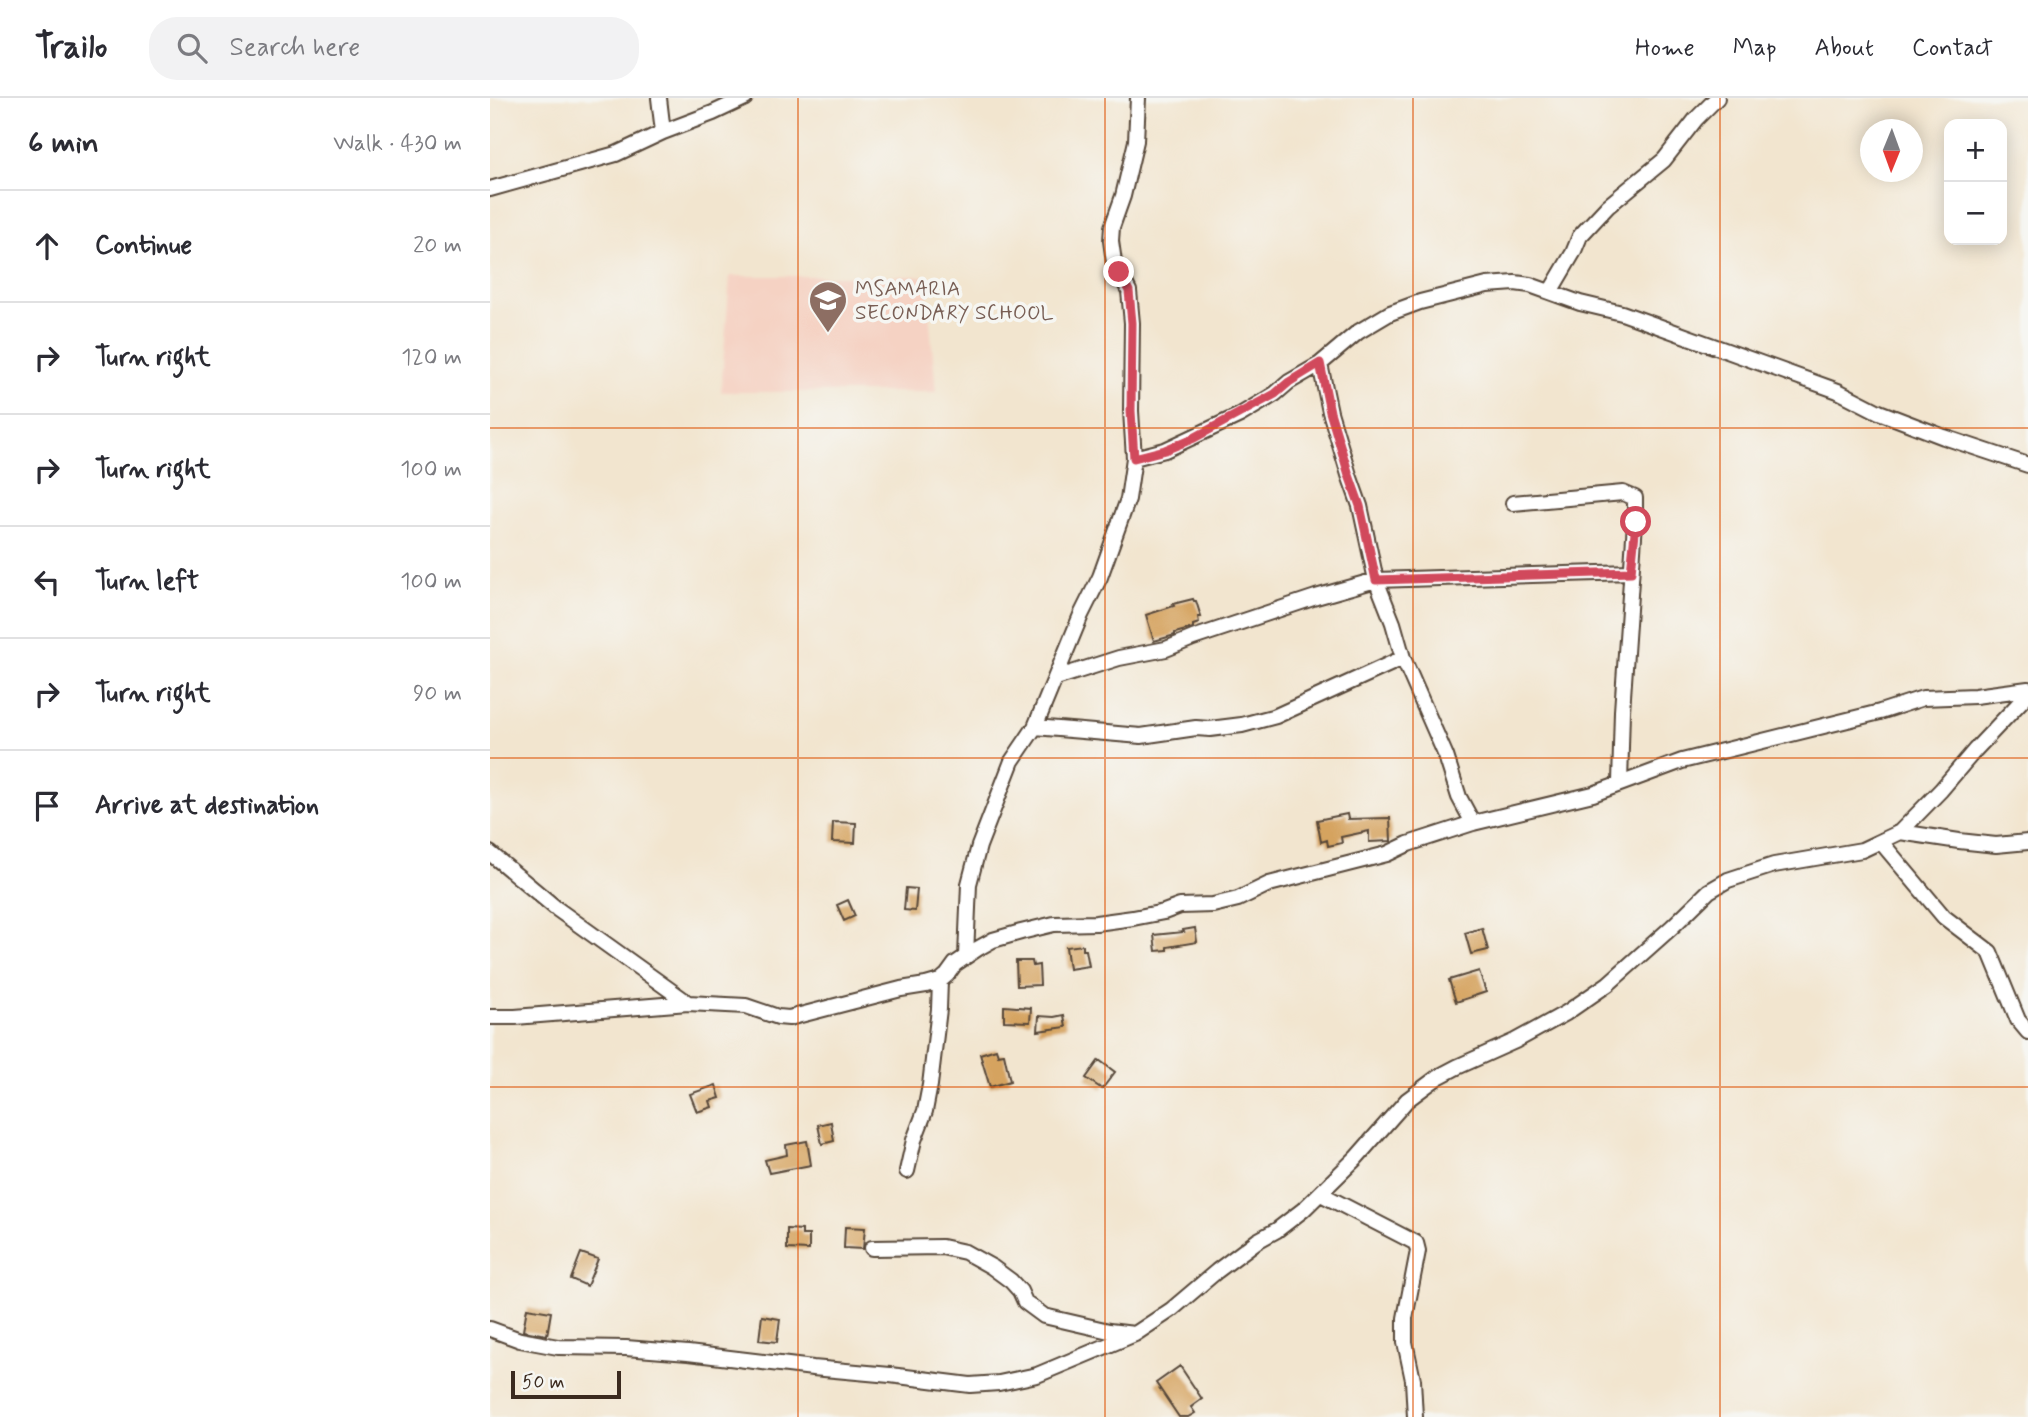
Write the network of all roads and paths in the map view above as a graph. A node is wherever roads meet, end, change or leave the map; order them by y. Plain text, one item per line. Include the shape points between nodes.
1 (659, 98) edge
2 (745, 98) edge
3 (1138, 98) edge
4 (1717, 98) edge
5 (663, 132) junction
6 (490, 189) edge
7 (1550, 292) junction
8 (1320, 363) junction
9 (1134, 458) junction
10 (2028, 465) edge
11 (1513, 503) dead end
12 (1631, 572) junction
13 (1376, 580) junction
14 (1403, 658) junction
15 (1056, 678) junction
16 (2028, 691) edge
17 (1035, 727) junction
18 (1620, 783) junction
19 (1474, 823) junction
20 (1900, 832) junction
21 (1881, 842) junction
22 (2028, 842) edge
23 (490, 853) edge
24 (966, 956) junction
25 (940, 981) junction
26 (688, 1003) junction
27 (490, 1017) edge
28 (2028, 1032) edge
29 (906, 1171) dead end
30 (1321, 1194) junction
31 (872, 1248) dead end
32 (490, 1329) edge
33 (1135, 1334) junction
34 (1415, 1417) edge

1 - 5 street
2 - 5 street
3 - 9 street via 1136,141 1111,241 1114,262 1129,291
4 - 7 street via 1664,160 1580,236
5 - 6 street via 616,154
7 - 8 street via 1515,283 1487,285 1420,302 1358,332
7 - 10 street via 1622,313 1838,391 1892,417
8 - 9 street via 1205,432
8 - 13 street
9 - 15 street via 1128,499
11 - 12 street via 1623,493 1632,496 1636,504
12 - 13 street
12 - 18 street
13 - 14 street
13 - 15 street via 1166,649
14 - 17 street via 1276,716 1242,725 1141,736
14 - 19 street via 1446,755 1459,797
15 - 17 street
16 - 18 street via 1923,698 1682,761
16 - 20 street
17 - 24 street via 1012,761 979,846 969,884
18 - 19 street
19 - 24 street via 1387,854 1269,884 1238,899 1096,923 1054,924 993,940
20 - 21 street
20 - 22 street via 1996,845
21 - 28 street via 1944,917 1990,952 2018,1020
21 - 30 street via 1862,850 1774,865 1709,891 1608,984 1515,1041 1438,1077 1407,1100
23 - 26 street via 557,909
24 - 25 street
25 - 26 street via 789,1018 746,1006
25 - 29 street via 930,1085
26 - 27 street
30 - 33 street
30 - 34 street via 1416,1243 1405,1318
31 - 33 street via 942,1247 965,1252 1010,1281 1024,1302 1044,1316
32 - 33 street via 538,1345 664,1351 970,1385 1037,1375

